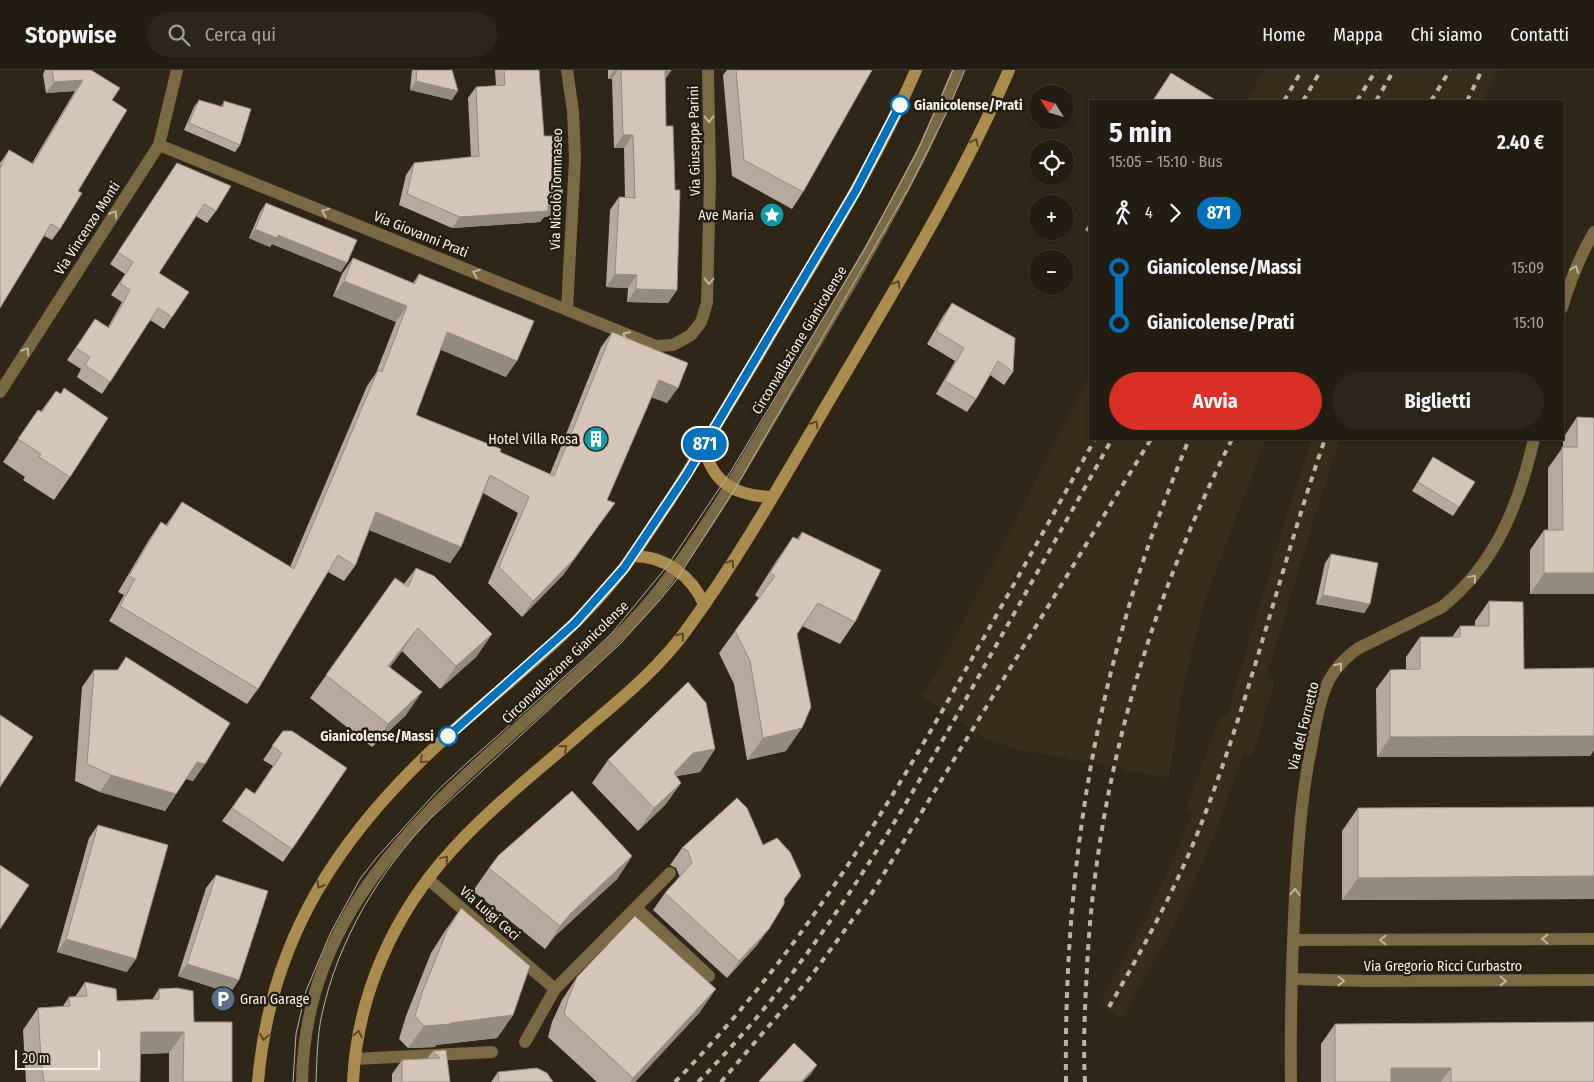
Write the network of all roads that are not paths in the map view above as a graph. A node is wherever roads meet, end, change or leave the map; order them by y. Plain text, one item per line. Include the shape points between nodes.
1 (177, 70) edge
2 (567, 70) edge
3 (708, 70) edge
4 (916, 70) edge
5 (958, 70) edge
6 (1009, 70) edge
7 (159, 145) junction
8 (1594, 232) edge
9 (1564, 302) edge
10 (567, 309) junction
11 (673, 346) joint
12 (0, 392) edge
13 (1534, 440) edge
14 (704, 445) junction
15 (730, 486) junction
16 (772, 497) junction
17 (633, 556) junction
18 (674, 569) junction
19 (704, 604) junction
20 (670, 873) dead end
21 (428, 879) junction
22 (636, 908) junction
23 (1594, 939) edge
24 (1292, 940) junction
25 (709, 976) dead end
26 (1292, 980) junction
27 (1594, 980) edge
28 (555, 988) junction
29 (524, 1042) dead end
30 (492, 1052) edge
31 (355, 1059) junction
32 (258, 1082) edge
33 (302, 1082) edge
34 (353, 1082) edge
35 (1291, 1082) edge

1 - 7 street, Via Vincenzo Monti
2 - 10 street, Via Nicolò Tommaseo via 575,159
3 -> 11 street, Via Giuseppe Parini via 709,293 695,330 686,340
4 - 14 main road, Circonvallazione Gianicolense via 855,192
5 - 15 street, Circonvallazione Gianicolense via 927,142 883,226
16 -> 6 main road via 933,221 984,126
10 -> 7 street, Via Giovanni Prati
12 -> 7 street, Via Vincenzo Monti
9 -> 8 street via 1579,260
11 -> 10 street, Via Giovanni Prati via 649,344
24 -> 13 street, Via del Fornetto via 1305,780 1329,680 1347,657 1442,607 1475,576 1498,542 1511,514
14 - 15 main road via 715,475
14 - 17 main road, Circonvallazione Gianicolense
15 - 16 main road via 749,494
15 - 18 street, Circonvallazione Gianicolense
19 -> 16 main road
17 - 18 main road via 656,558
17 -> 32 main road, Circonvallazione Gianicolense via 575,623 403,779 337,858 295,932 278,974
18 - 19 main road via 692,584
18 - 33 street, Circonvallazione Gianicolense via 620,634 426,814 358,897 333,942 314,992 305,1037
21 -> 19 main road via 466,836 650,671
20 - 22 street
21 - 28 street, Via Luigi Ceci
31 -> 21 main road via 362,1019 378,968 397,926
22 - 25 street
22 - 28 street
23 -> 24 street, Via Gregorio Ricci Curbastro
24 - 26 street, Via del Fornetto
26 -> 27 street, Via Gregorio Ricci Curbastro
26 - 35 street, Via del Fornetto
28 - 29 street
30 - 31 street
31 - 34 main road

